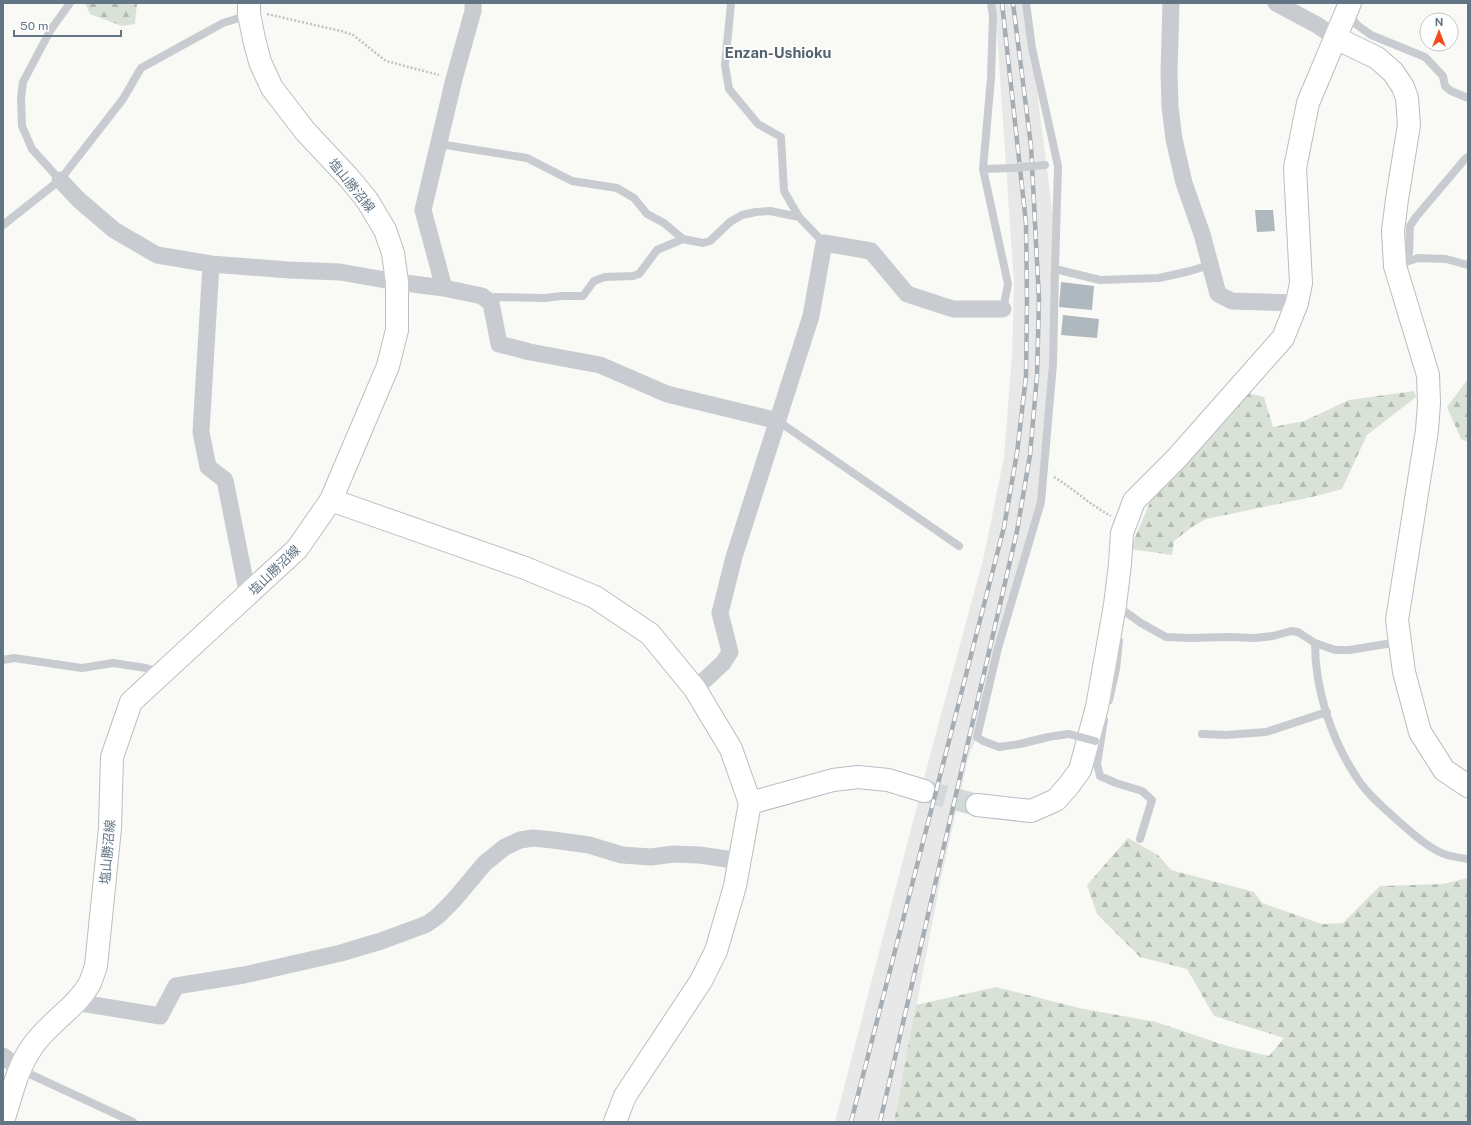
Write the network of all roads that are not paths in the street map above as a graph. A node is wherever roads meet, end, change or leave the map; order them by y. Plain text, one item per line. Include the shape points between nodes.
1 (70, 3) edge
2 (473, 3) edge
3 (731, 3) edge
4 (991, 3) edge
5 (1026, 3) edge
6 (1171, 3) edge
7 (1276, 3) edge
8 (1348, 7) edge
9 (249, 9) edge
10 (1336, 38) junction
11 (1468, 98) edge
12 (439, 144) junction
13 (1468, 157) edge
14 (1058, 166) junction
15 (983, 169) junction
16 (60, 180) junction
17 (799, 217) junction
18 (3, 225) edge
19 (682, 239) junction
20 (824, 243) junction
21 (212, 264) junction
22 (1210, 265) junction
23 (1468, 265) edge
24 (1395, 266) junction
25 (1055, 269) junction
26 (397, 282) junction
27 (444, 288) junction
28 (488, 300) junction
29 (1297, 303) junction
30 (1003, 309) joint
31 (778, 422) junction
32 (331, 500) junction
33 (959, 546) dead end
34 (248, 596) junction
35 (1120, 611) junction
36 (1120, 631) dead end
37 (1315, 642) junction
38 (1400, 642) junction
39 (3, 660) edge
40 (162, 672) junction
41 (695, 689) junction
42 (1327, 712) junction
43 (1202, 734) dead end
44 (1097, 741) junction
45 (1468, 786) edge
46 (924, 791) tunnel mouth
47 (750, 803) junction
48 (977, 805) tunnel mouth
49 (1140, 839) dead end
50 (1468, 859) edge
51 (741, 861) junction
52 (75, 1002) junction
53 (3, 1056) edge
54 (20, 1069) junction
55 (3, 1121) edge
56 (133, 1122) edge
57 (615, 1122) edge

1 - 16 lane via 50,31 23,82 21,98 22,126 32,149
2 - 12 street
3 - 17 lane via 725,65 728,89 758,124 781,137 784,191
4 - 15 lane via 991,78
5 - 14 lane via 1032,48
6 - 22 street via 1169,72 1174,139 1184,183
7 - 10 street
8 - 10 street
8 - 11 lane via 1357,25 1371,35 1425,57 1443,76 1450,91
9 - 16 lane via 141,68 123,99
9 - 26 street, 塩山勝沼線 via 260,62 272,88 305,131 350,178 367,200 385,230 393,253
10 - 24 street via 1377,58 1394,72 1407,98 1409,125 1393,231
10 - 29 street via 1308,103 1295,168 1301,282
12 - 19 lane via 527,158 572,181 617,188 634,198 647,214 664,223
12 - 27 street via 423,210
13 - 24 lane via 1410,226 1409,253
14 - 15 lane, bridge
14 - 25 lane
15 - 30 lane via 1008,284
16 - 18 lane
16 - 21 street via 114,230 157,255
17 - 19 lane via 770,211 756,212 730,222 710,241 703,243
17 - 20 lane
19 - 28 lane via 657,250 639,274 605,277 594,281 583,296 495,297
20 - 30 street via 871,251 907,294 952,309
20 - 31 street via 811,316
21 - 26 street via 340,272
21 - 34 street via 201,432 208,467 225,480
22 - 25 lane via 1159,278 1100,280
22 - 29 street via 1218,294 1232,301
23 - 24 lane via 1446,259 1418,258
24 - 38 street via 1428,375 1429,403 1397,620
25 - 44 lane, bridge via 1053,364 1041,502 998,648 977,737 999,747 1069,734
26 - 27 street
26 - 32 street, 塩山勝沼線 via 397,330 388,366
27 - 28 street via 482,296
28 - 31 street via 491,303 499,344 600,365 667,394
29 - 35 street via 1283,338 1176,459 1134,501 1122,533
31 - 33 lane
31 - 41 street via 734,557 720,613 730,652
32 - 34 street, 塩山勝沼線 via 298,549
32 - 41 street via 525,568 595,597 650,634
34 - 40 street, 塩山勝沼線
35 - 37 lane via 1166,637 1255,638 1291,631 1298,632
35 - 48 street via 1080,770 1069,785 1056,800 1031,811
36 - 44 lane via 1116,669
37 - 38 lane via 1335,650
37 - 42 lane via 1318,682
38 - 45 street via 1404,672 1420,732 1444,770
39 - 40 lane via 14,658 82,668 113,663
40 - 52 street, 塩山勝沼線 via 131,702 112,757 110,828 96,966 89,984
41 - 47 street via 731,749
42 - 43 lane via 1266,732
42 - 50 lane via 1342,753 1357,779 1376,800 1419,839 1446,855
44 - 49 lane via 1096,764 1100,776 1142,791 1152,800
46 - 47 street via 888,780 858,777 833,780
47 - 51 street
51 - 52 street via 699,855 622,855 553,840 520,840 505,847 485,863 438,916 427,924 381,941 244,975 176,986 160,1016
51 - 57 street via 716,951 701,981 626,1096
52 - 54 street, 塩山勝沼線 via 40,1037
53 - 54 street
54 - 55 street, 塩山勝沼線
54 - 56 lane

